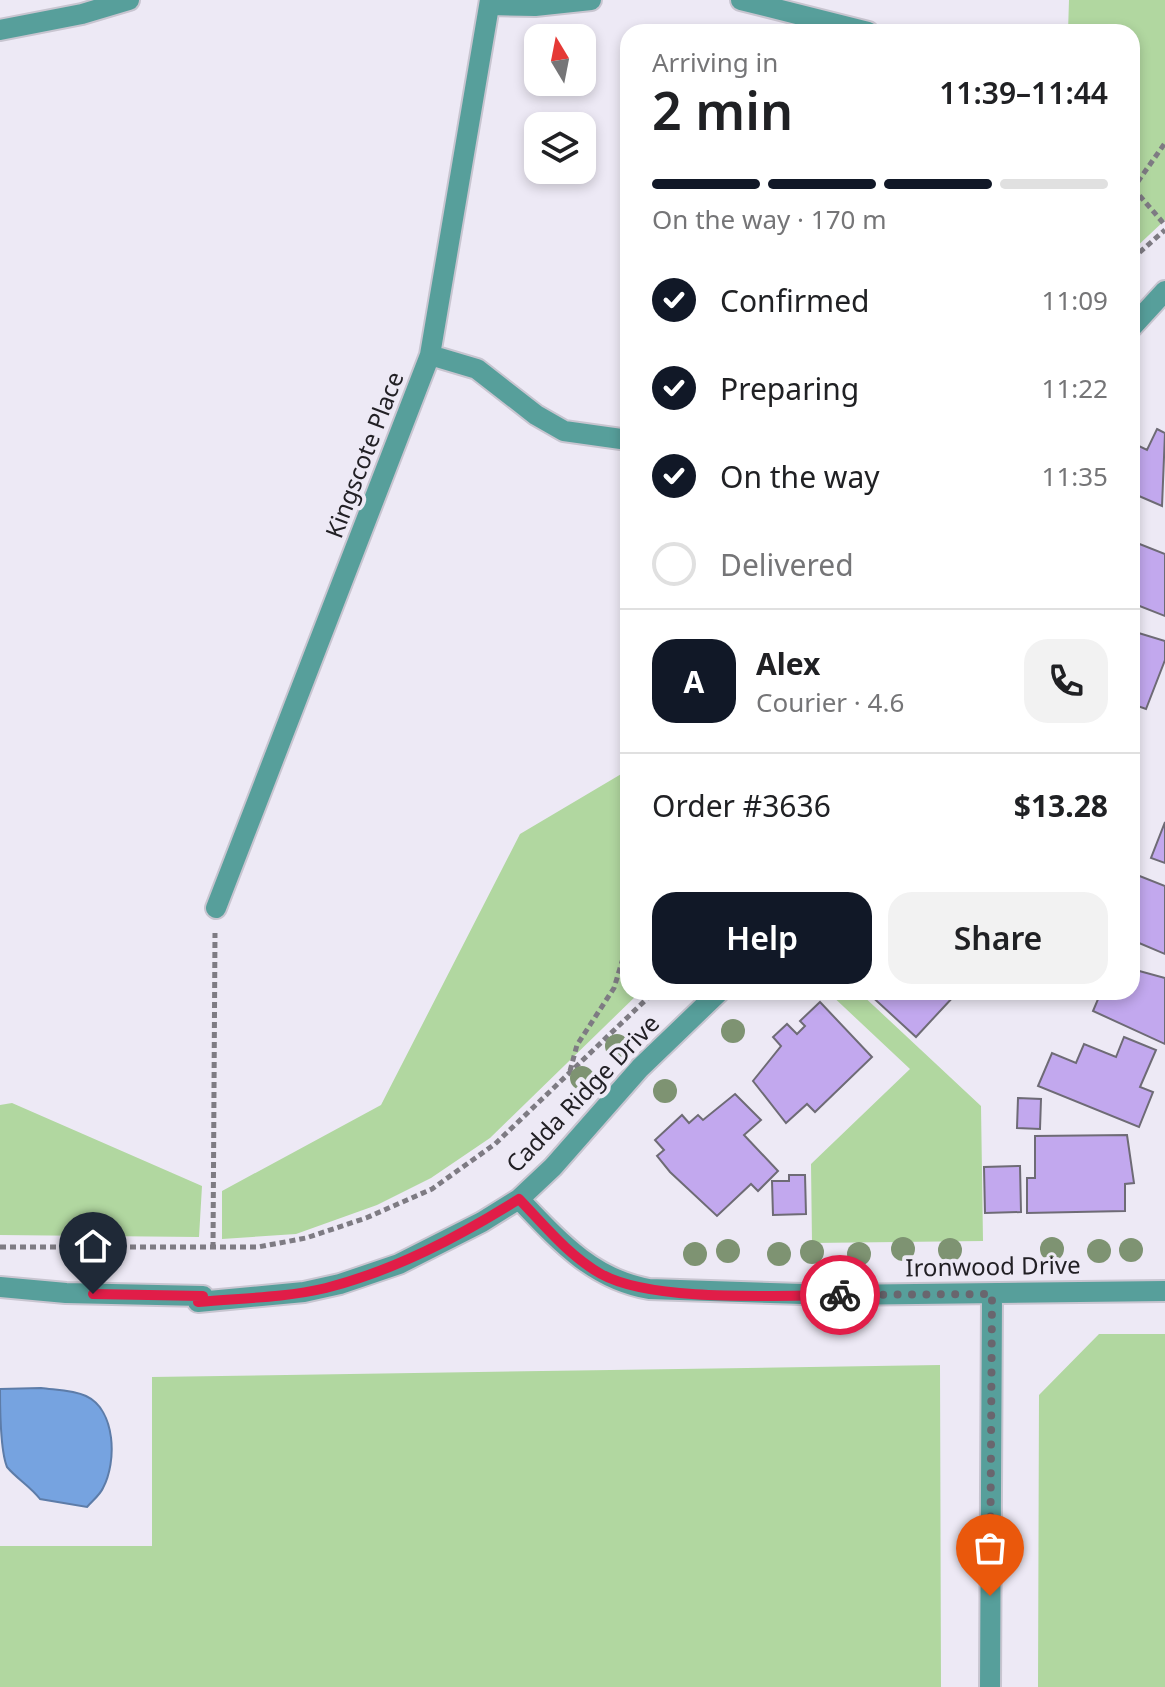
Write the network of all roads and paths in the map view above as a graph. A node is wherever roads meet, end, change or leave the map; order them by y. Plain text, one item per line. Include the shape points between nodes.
1 (129, 0) edge
2 (591, 0) edge
3 (741, 0) edge
4 (490, 2) edge
5 (836, 24) edge
6 (0, 30) edge
7 (1165, 143) edge
8 (1140, 178) edge
9 (1140, 198) edge
10 (1165, 228) edge
11 (1140, 251) edge
12 (1165, 291) edge
13 (1140, 318) edge
14 (430, 355) junction
15 (620, 439) edge
16 (216, 908) joint
17 (620, 968) edge
18 (646, 1000) edge
19 (711, 1000) edge
20 (570, 1073) junction
21 (519, 1199) junction
22 (0, 1247) edge
23 (213, 1248) junction
24 (0, 1287) edge
25 (1165, 1291) edge
26 (992, 1294) junction
27 (990, 1687) edge

1 - 6 street
2 - 4 street via 535,6
3 - 5 street
4 - 14 street, Kingscote Place
7 - 8 path
9 - 10 path
10 - 11 path
12 - 13 street
14 - 15 street via 477,369 564,431
14 - 16 street, Kingscote Place
16 - 23 path
17 - 20 path via 614,988 577,1045
18 - 20 path
19 - 21 street, Cadda Ridge Drive
20 - 23 path via 495,1144 432,1189 306,1238
21 - 24 street, Cadda Ridge Drive via 399,1264 304,1292 198,1302 203,1296
21 - 26 street, Ironwood Drive via 573,1254 628,1285 698,1293
22 - 23 path
25 - 26 street, Ironwood Drive
26 - 27 street

